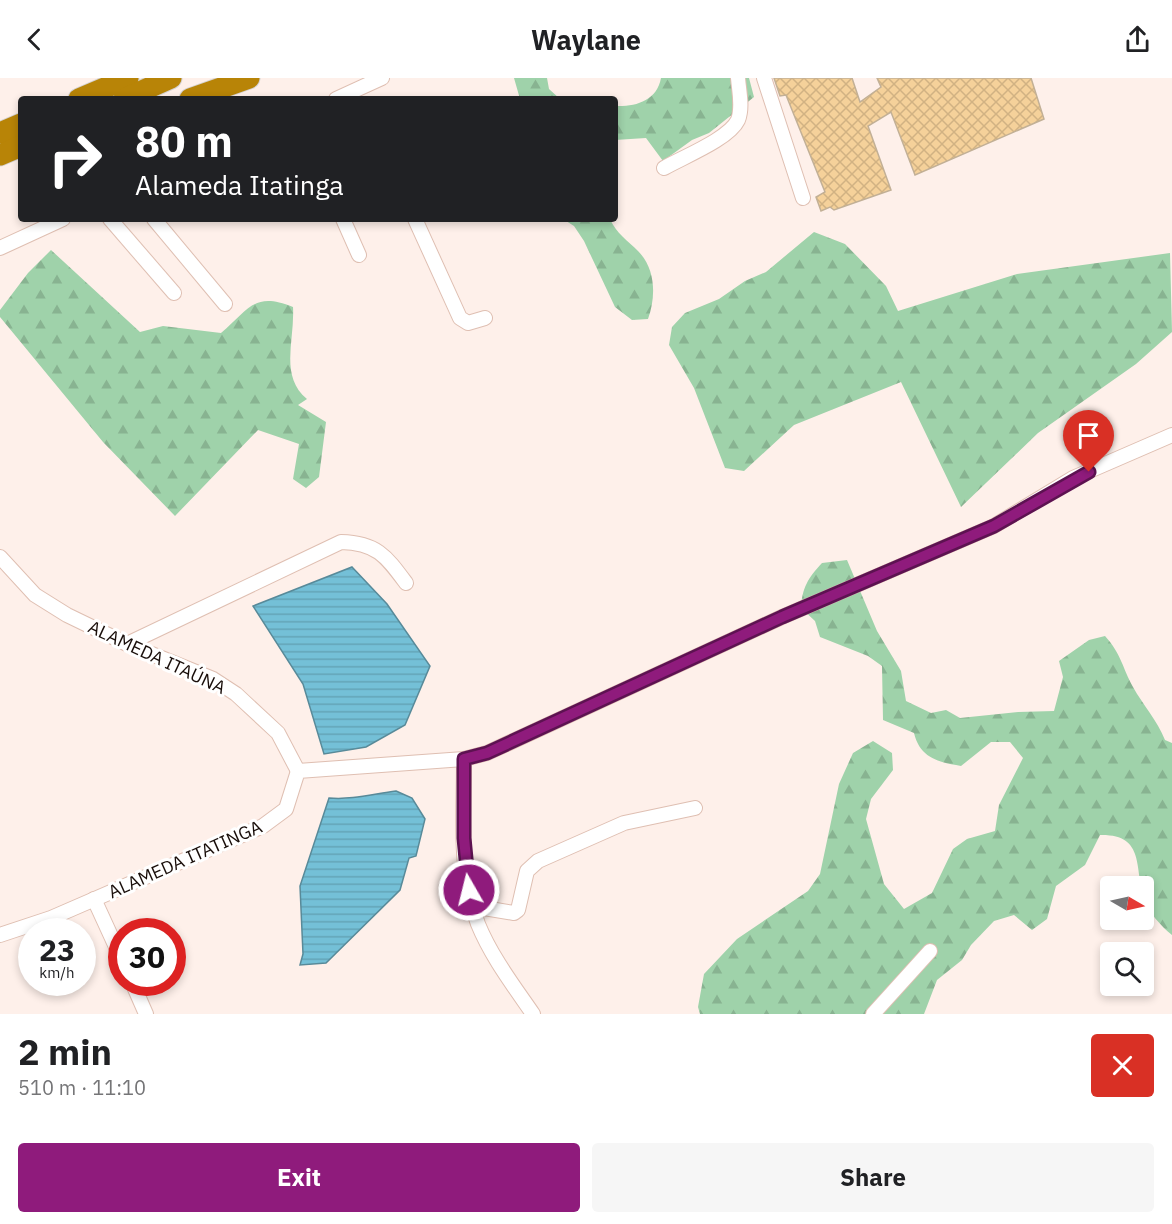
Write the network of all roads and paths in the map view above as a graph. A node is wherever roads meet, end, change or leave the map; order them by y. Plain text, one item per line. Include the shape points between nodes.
1 (128, 78) edge
2 (171, 78) edge
3 (249, 78) edge
4 (382, 78) edge
5 (738, 78) edge
6 (764, 78) edge
7 (355, 95) edge
8 (86, 96) edge
9 (131, 96) edge
10 (198, 96) edge
11 (18, 125) edge
12 (0, 134) edge
13 (18, 147) edge
14 (0, 155) edge
15 (664, 168) dead end
16 (804, 198) dead end
17 (56, 222) edge
18 (113, 222) edge
19 (157, 222) edge
20 (344, 222) edge
21 (416, 222) edge
22 (0, 248) edge
23 (359, 255) dead end
24 (174, 293) dead end
25 (225, 304) dead end
26 (485, 318) dead end
27 (1172, 435) edge
28 (0, 557) edge
29 (406, 583) dead end
30 (127, 644) junction
31 (464, 759) junction
32 (298, 771) junction
33 (695, 808) dead end
34 (94, 899) junction
35 (472, 906) junction
36 (108, 930) edge
37 (0, 935) edge
38 (930, 951) dead end
39 (138, 996) edge
40 (146, 1014) edge
41 (533, 1014) edge
42 (873, 1014) edge

1 - 8 highway
2 - 9 highway
3 - 10 highway
4 - 7 street
5 - 15 street via 740,112 733,127
6 - 16 street
11 - 12 highway
13 - 14 highway
17 - 22 street
18 - 24 street
19 - 25 street
20 - 23 street
21 - 26 street via 460,318 468,323
27 - 31 street via 1073,478 994,526 782,617 487,753
28 - 30 street, ALAMEDA ITAÚNA via 18,579 49,605
29 - 30 street via 374,548 341,542
30 - 32 street, ALAMEDA ITAÚNA via 213,679 236,694 278,733
31 - 32 street
31 - 35 street via 466,874
32 - 34 street, ALAMEDA ITATINGA via 286,809 263,826
33 - 35 street via 624,822 538,861 527,871 514,913
34 - 36 street
34 - 37 street, ALAMEDA ITATINGA
35 - 41 street via 486,943
38 - 42 street
39 - 40 street

